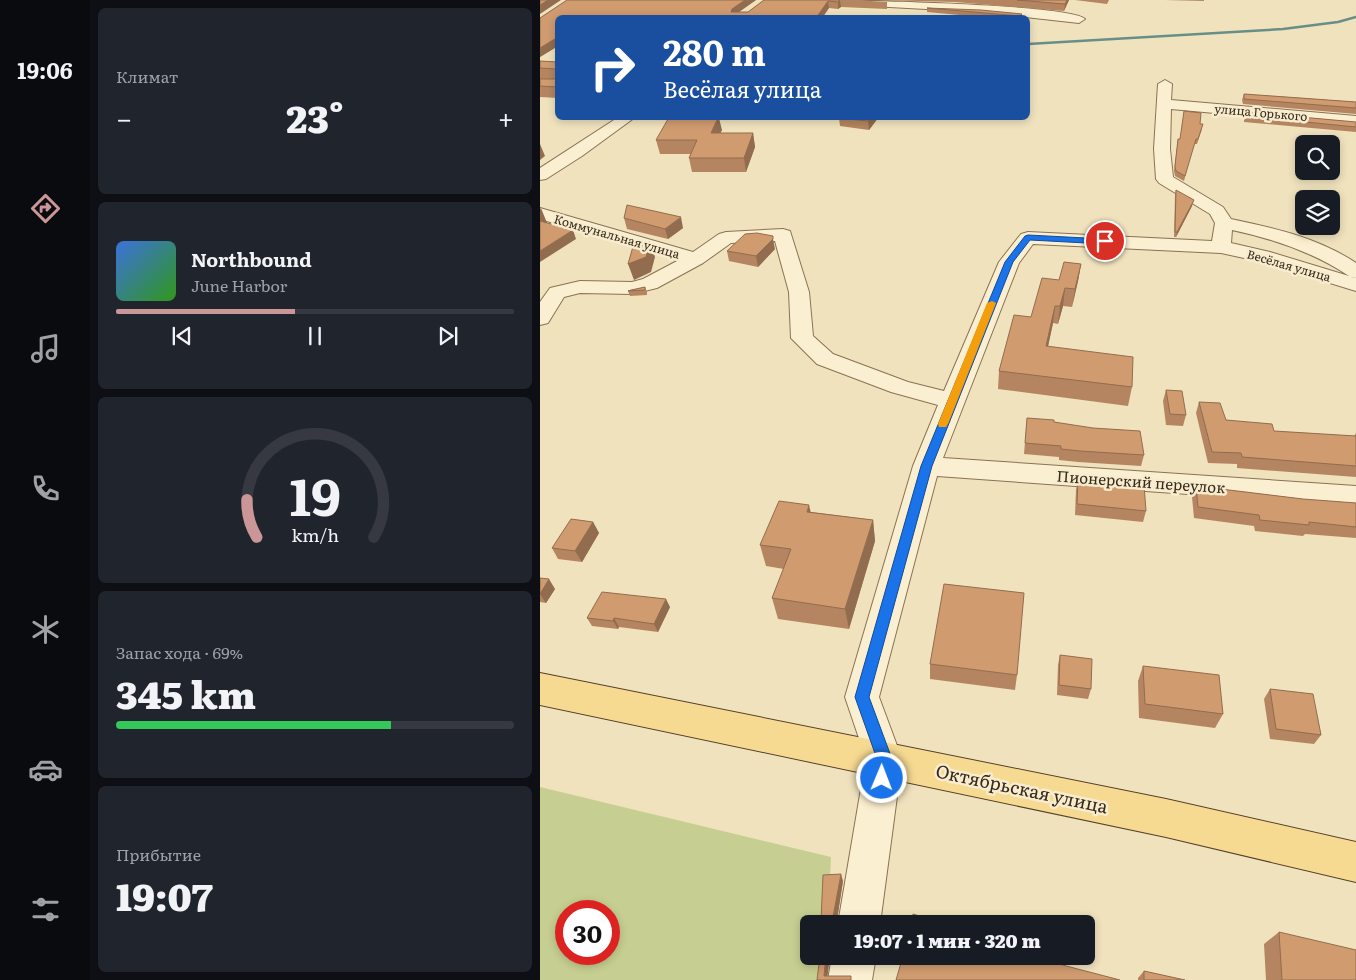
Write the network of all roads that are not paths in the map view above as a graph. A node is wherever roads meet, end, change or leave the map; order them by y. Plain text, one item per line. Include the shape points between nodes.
1 (816, 0) edge
2 (927, 2) edge
3 (1079, 19) dead end
4 (1165, 84) dead end
5 (1165, 104) junction
6 (623, 120) edge
7 (1356, 121) edge
8 (540, 175) edge
9 (540, 213) edge
10 (1224, 223) junction
11 (1221, 247) junction
12 (696, 259) junction
13 (1356, 272) edge
14 (1356, 285) edge
15 (540, 318) edge
16 (952, 401) junction
17 (926, 466) junction
18 (1356, 496) edge
19 (540, 689) edge
20 (884, 759) junction
21 (1356, 862) edge
22 (860, 915) edge
23 (852, 965) edge
24 (850, 980) edge

1 - 2 street
2 - 3 street
4 - 5 street
5 - 7 street, улица Горького
5 - 10 street via 1162,149 1165,178 1217,211
6 - 8 street
9 - 12 street, Коммунальная улица
10 - 11 street
10 - 13 street via 1270,232 1337,259
11 - 14 street, Весёлая улица via 1263,256
11 - 16 street, Весёлая улица via 1028,238 1009,262
12 - 15 street, Коммунальная улица via 650,284 632,288 580,287 557,292
12 - 16 street via 726,238 783,235 799,292 802,338 825,359 900,387
16 - 17 street
17 - 18 street, Пионерский переулок
17 - 20 street via 862,697
19 - 20 main road, Октябрьская улица
20 - 21 main road, Октябрьская улица
20 - 22 street
23 - 24 street

